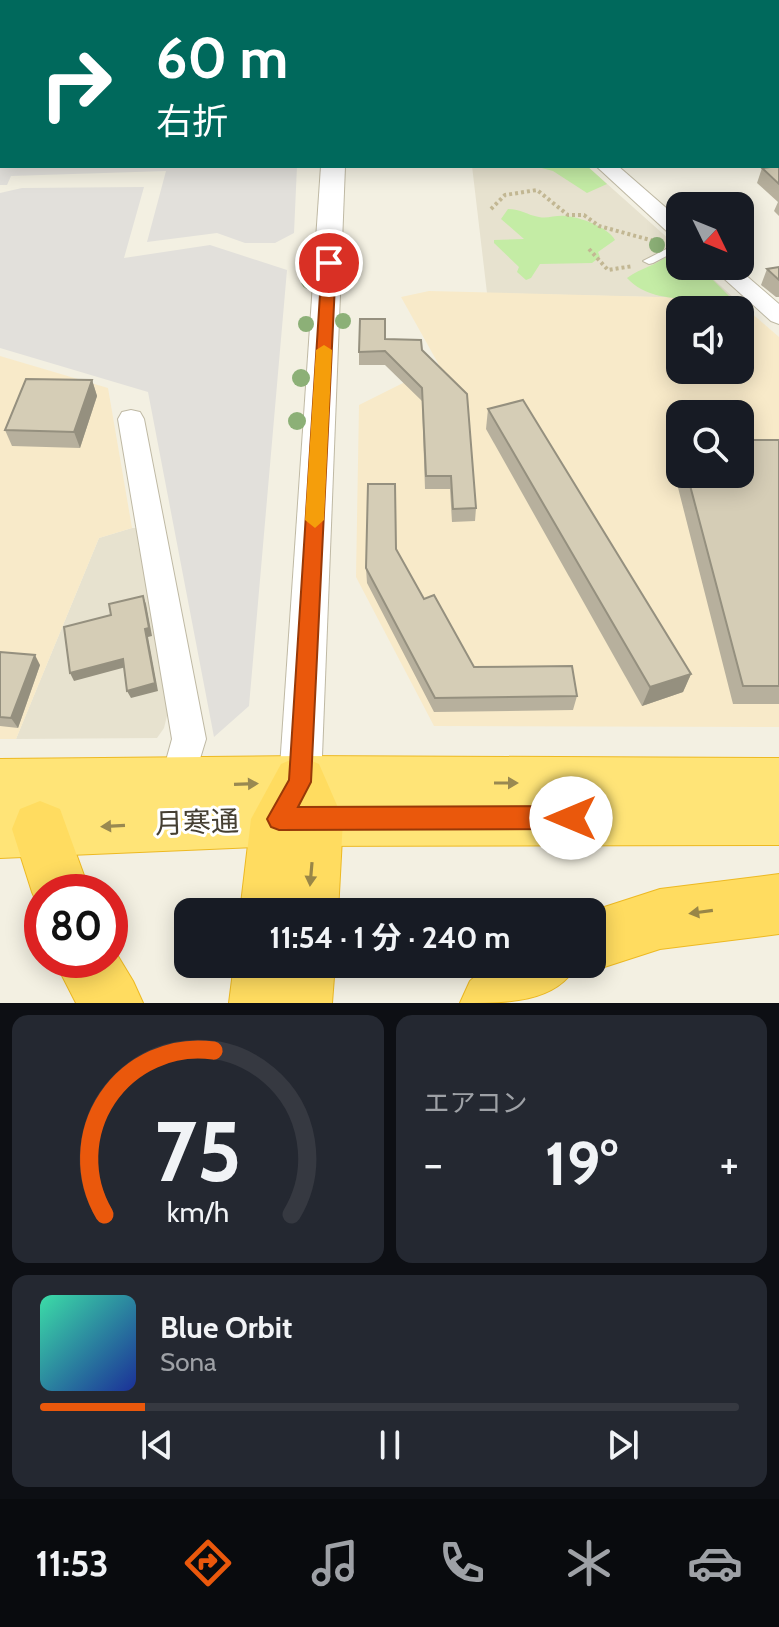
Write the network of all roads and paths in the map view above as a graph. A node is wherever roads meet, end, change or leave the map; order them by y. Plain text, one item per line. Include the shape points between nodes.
1 (333, 168) edge
2 (608, 168) edge
3 (491, 209) dead end
4 (666, 228) edge
5 (666, 239) edge
6 (589, 249) dead end
7 (666, 249) edge
8 (649, 261) joint
9 (737, 280) edge
10 (779, 316) edge
11 (131, 419) dead end
12 (779, 784) edge
13 (0, 785) edge
14 (176, 786) junction
15 (298, 807) junction
16 (779, 818) edge
17 (20, 830) edge
18 (49, 874) edge
19 (274, 898) edge
20 (307, 898) edge
21 (779, 904) edge
22 (606, 936) edge
23 (96, 978) edge
24 (264, 978) edge
25 (303, 978) edge
26 (523, 978) edge
27 (111, 1003) edge
28 (261, 1003) edge
29 (300, 1003) edge
30 (492, 1003) edge

1 - 15 street
2 - 4 street
3 - 5 path via 505,194 537,190 568,215
6 - 8 path via 608,270
7 - 8 lane
9 - 10 street
11 - 14 street via 189,739
15 -> 12 highway, 月寒通
13 - 14 highway, 月寒通
14 -> 15 highway, 月寒通
15 - 16 highway, 月寒通
15 -> 17 highway, 月寒通
15 - 19 highway
15 -> 20 highway
17 - 18 highway
21 -> 22 highway via 685,914
23 - 27 highway
24 - 28 highway
25 - 29 highway
26 - 30 highway

